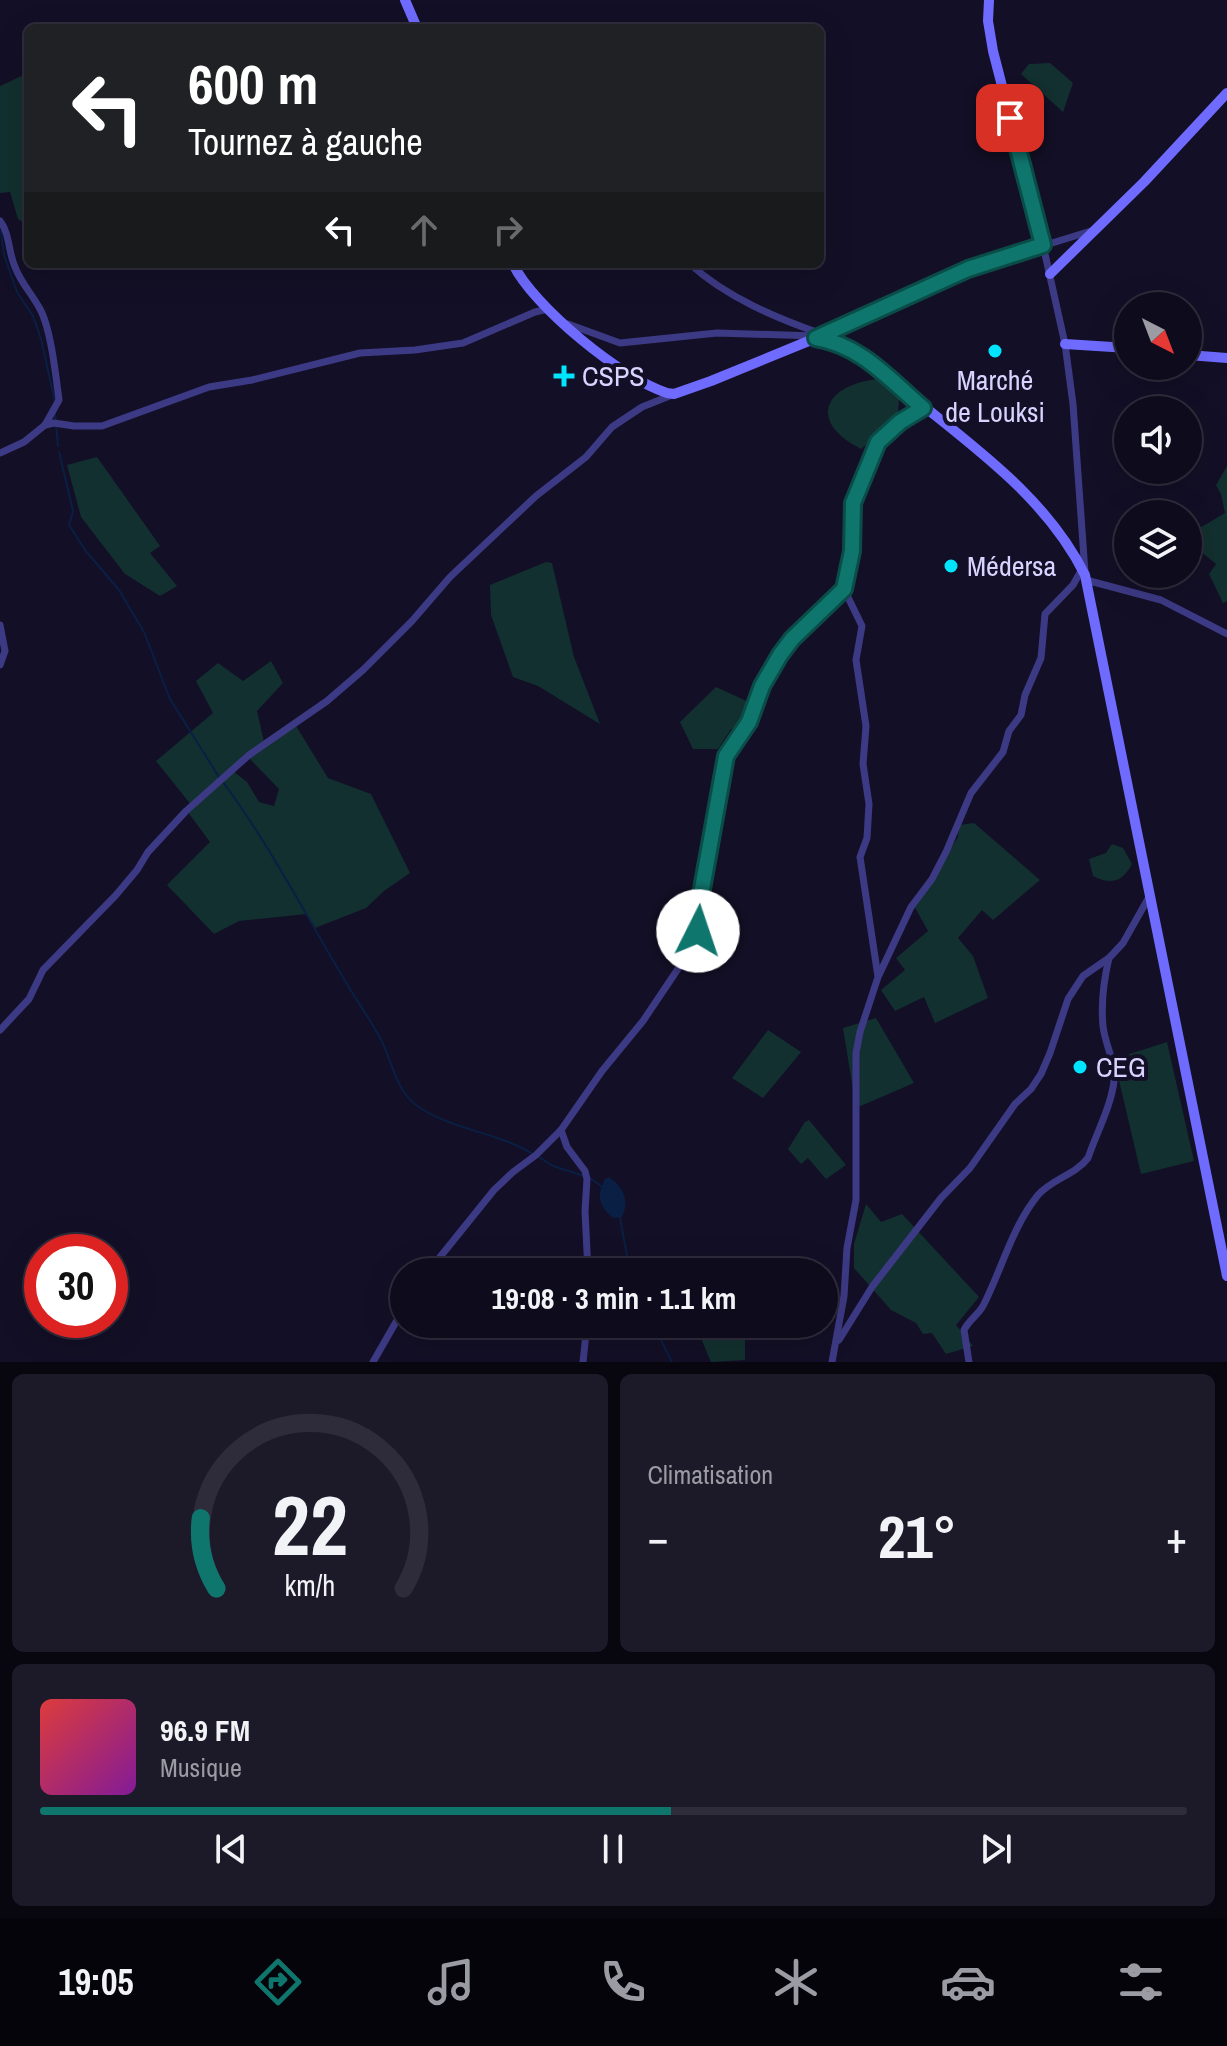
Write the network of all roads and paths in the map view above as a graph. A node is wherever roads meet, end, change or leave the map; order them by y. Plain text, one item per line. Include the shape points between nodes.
1 (405, 0) edge
2 (989, 0) edge
3 (415, 24) edge
4 (1227, 93) edge
5 (0, 221) edge
6 (1097, 229) junction
7 (1043, 245) junction
8 (516, 268) edge
9 (695, 268) edge
10 (1050, 274) junction
11 (548, 309) junction
12 (562, 323) junction
13 (820, 336) junction
14 (1065, 344) junction
15 (1114, 347) edge
16 (1202, 356) edge
17 (1227, 358) edge
18 (674, 394) junction
19 (923, 408) junction
20 (45, 425) junction
21 (0, 454) edge
22 (1085, 575) junction
23 (844, 589) junction
24 (0, 625) edge
25 (1227, 634) edge
26 (0, 665) edge
27 (1150, 895) junction
28 (1109, 958) junction
29 (878, 977) junction
30 (0, 1030) edge
31 (561, 1130) junction
32 (1227, 1234) edge
33 (1221, 1246) junction
34 (439, 1258) edge
35 (587, 1258) edge
36 (1227, 1276) edge
37 (390, 1332) edge
38 (586, 1338) edge
39 (835, 1345) junction
40 (373, 1362) edge
41 (583, 1362) edge
42 (832, 1362) edge
43 (969, 1362) edge

1 - 3 street
2 - 7 street via 993,51
4 - 6 street
5 - 20 street via 8,231 18,274 41,310 47,332 59,400
6 - 7 street
6 - 10 street
7 - 10 street
7 - 13 street via 968,269
8 - 11 street
9 - 13 street via 747,302
10 - 14 street
11 - 12 street
11 - 20 street via 463,343 360,353 209,387 102,426
12 - 13 street via 620,343 717,333
12 - 18 street via 625,370
13 - 18 street
13 - 19 street via 848,346
14 - 15 street
14 - 22 street
16 - 17 street
18 - 30 street via 612,427 586,457 450,577 363,670 249,755 186,811 116,895 43,970 29,999
19 - 22 street via 1032,497 1060,531
19 - 23 street via 878,442 867,466 853,503 852,551
20 - 21 street
22 - 25 street via 1161,600
22 - 27 street
22 - 29 street via 1045,614 1041,658 1021,715 1003,752 971,793 946,852 911,907
23 - 29 street via 862,626 856,660 866,726 863,764 869,804 860,857
23 - 31 street via 780,655 749,722 726,756 692,948
24 - 26 street via 5,651
27 - 28 street via 1134,927
27 - 33 street
28 - 39 street via 1083,976 1062,1010 1041,1074 872,1287
28 - 43 street via 1103,1026 1113,1064 1109,1103 1083,1165 1048,1186 1026,1211 984,1303 964,1330
29 - 39 street via 856,1053 856,1200
31 - 34 street via 494,1190
31 - 35 street via 587,1179
32 - 33 street
33 - 36 street
37 - 40 street
38 - 41 street
39 - 42 street

